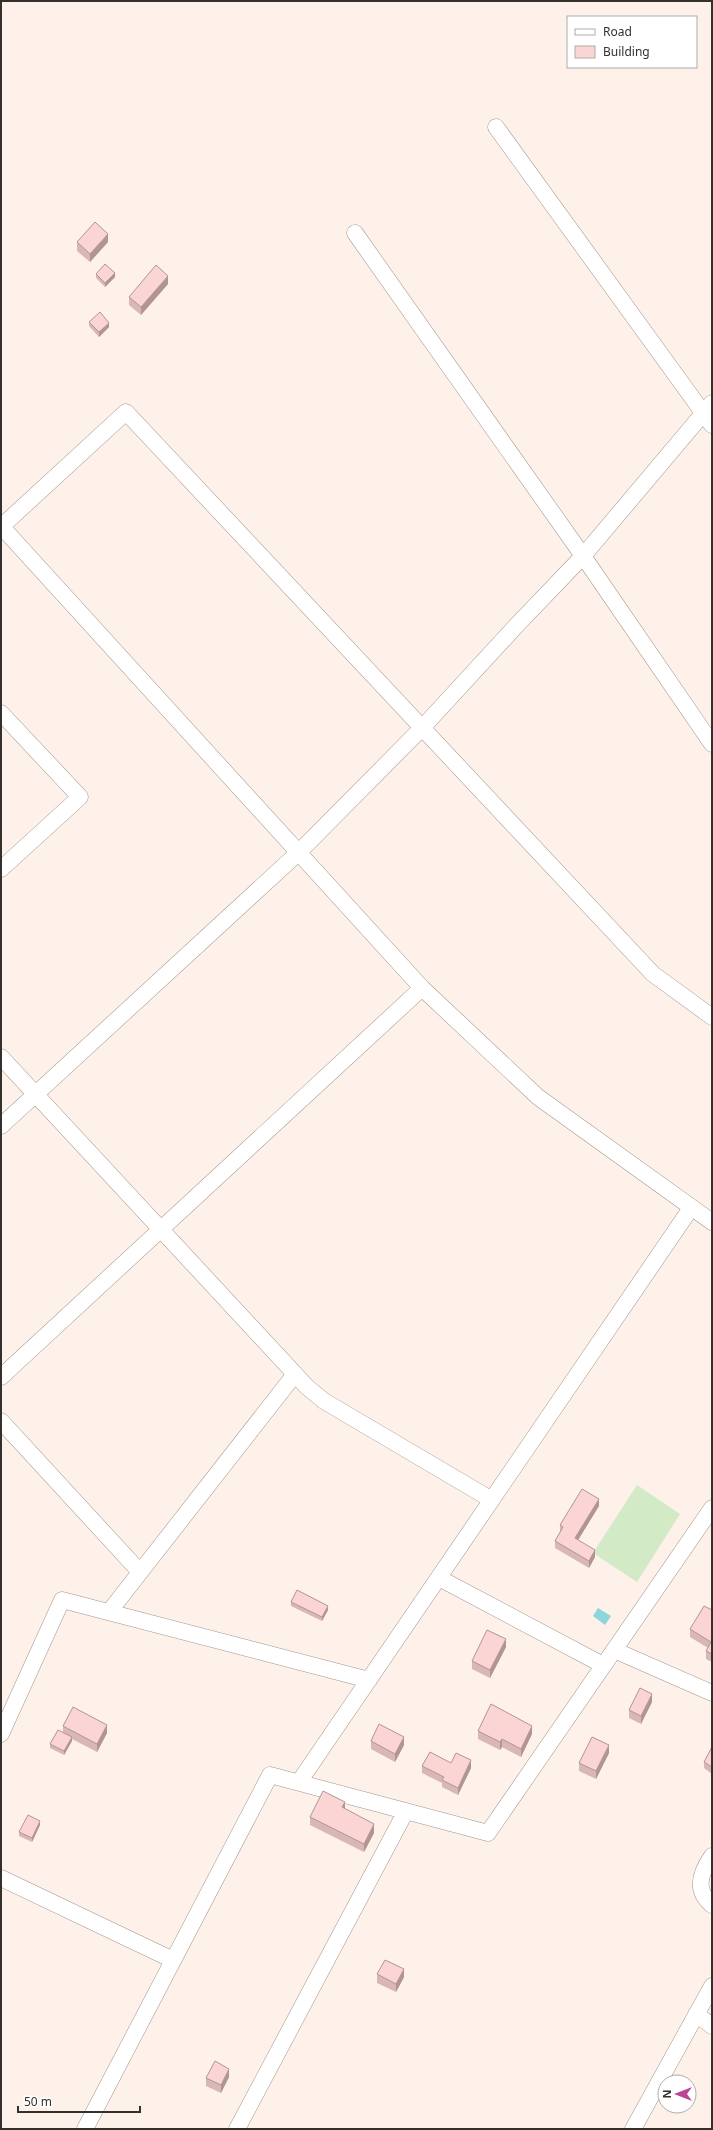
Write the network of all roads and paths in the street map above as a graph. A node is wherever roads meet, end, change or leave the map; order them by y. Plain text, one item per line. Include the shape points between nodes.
1 (496, 127) dead end
2 (355, 233) dead end
3 (709, 414) edge
4 (1, 526) edge
5 (583, 556) junction
6 (1, 713) edge
7 (422, 728) junction
8 (712, 744) edge
9 (298, 853) junction
10 (1, 869) edge
11 (422, 988) junction
12 (712, 1017) edge
13 (1, 1057) edge
14 (36, 1094) junction
15 (1, 1126) edge
16 (691, 1208) junction
17 (712, 1222) edge
18 (160, 1230) junction
19 (295, 1374) junction
20 (1, 1377) edge
21 (1, 1421) edge
22 (492, 1500) junction
23 (712, 1508) edge
24 (140, 1572) junction
25 (439, 1578) junction
26 (109, 1612) junction
27 (614, 1650) junction
28 (603, 1665) junction
29 (369, 1680) junction
30 (712, 1693) edge
31 (1, 1734) edge
32 (299, 1782) junction
33 (406, 1811) junction
34 (712, 1856) edge
35 (1, 1878) edge
36 (712, 1905) edge
37 (173, 1960) junction
38 (712, 1986) edge
39 (696, 2014) junction
40 (712, 2026) edge
41 (85, 2129) edge
42 (237, 2129) edge
43 (633, 2129) edge

1 - 3 street
2 - 5 street
3 - 5 street
4 - 7 street via 126,412
4 - 9 street
5 - 7 street
5 - 8 street
6 - 10 street via 80,797
7 - 9 street
7 - 12 street via 653,974
9 - 11 street
9 - 14 street
11 - 16 street via 538,1097
11 - 18 street
13 - 14 street
14 - 15 street
14 - 18 street
16 - 17 street
16 - 22 street
18 - 19 street
18 - 20 street
19 - 22 street via 307,1388 324,1401
19 - 24 street
21 - 24 street
22 - 25 street
23 - 27 street
24 - 26 street
25 - 28 street
25 - 29 street
26 - 29 street
26 - 31 street via 62,1600
27 - 28 street
27 - 30 street
28 - 33 street via 488,1832
29 - 32 street
32 - 33 street
32 - 37 street via 270,1775
33 - 42 street
34 - 36 street via 703,1870 700,1882 702,1895
35 - 37 street
37 - 41 street
38 - 39 street
39 - 40 street
39 - 43 street

